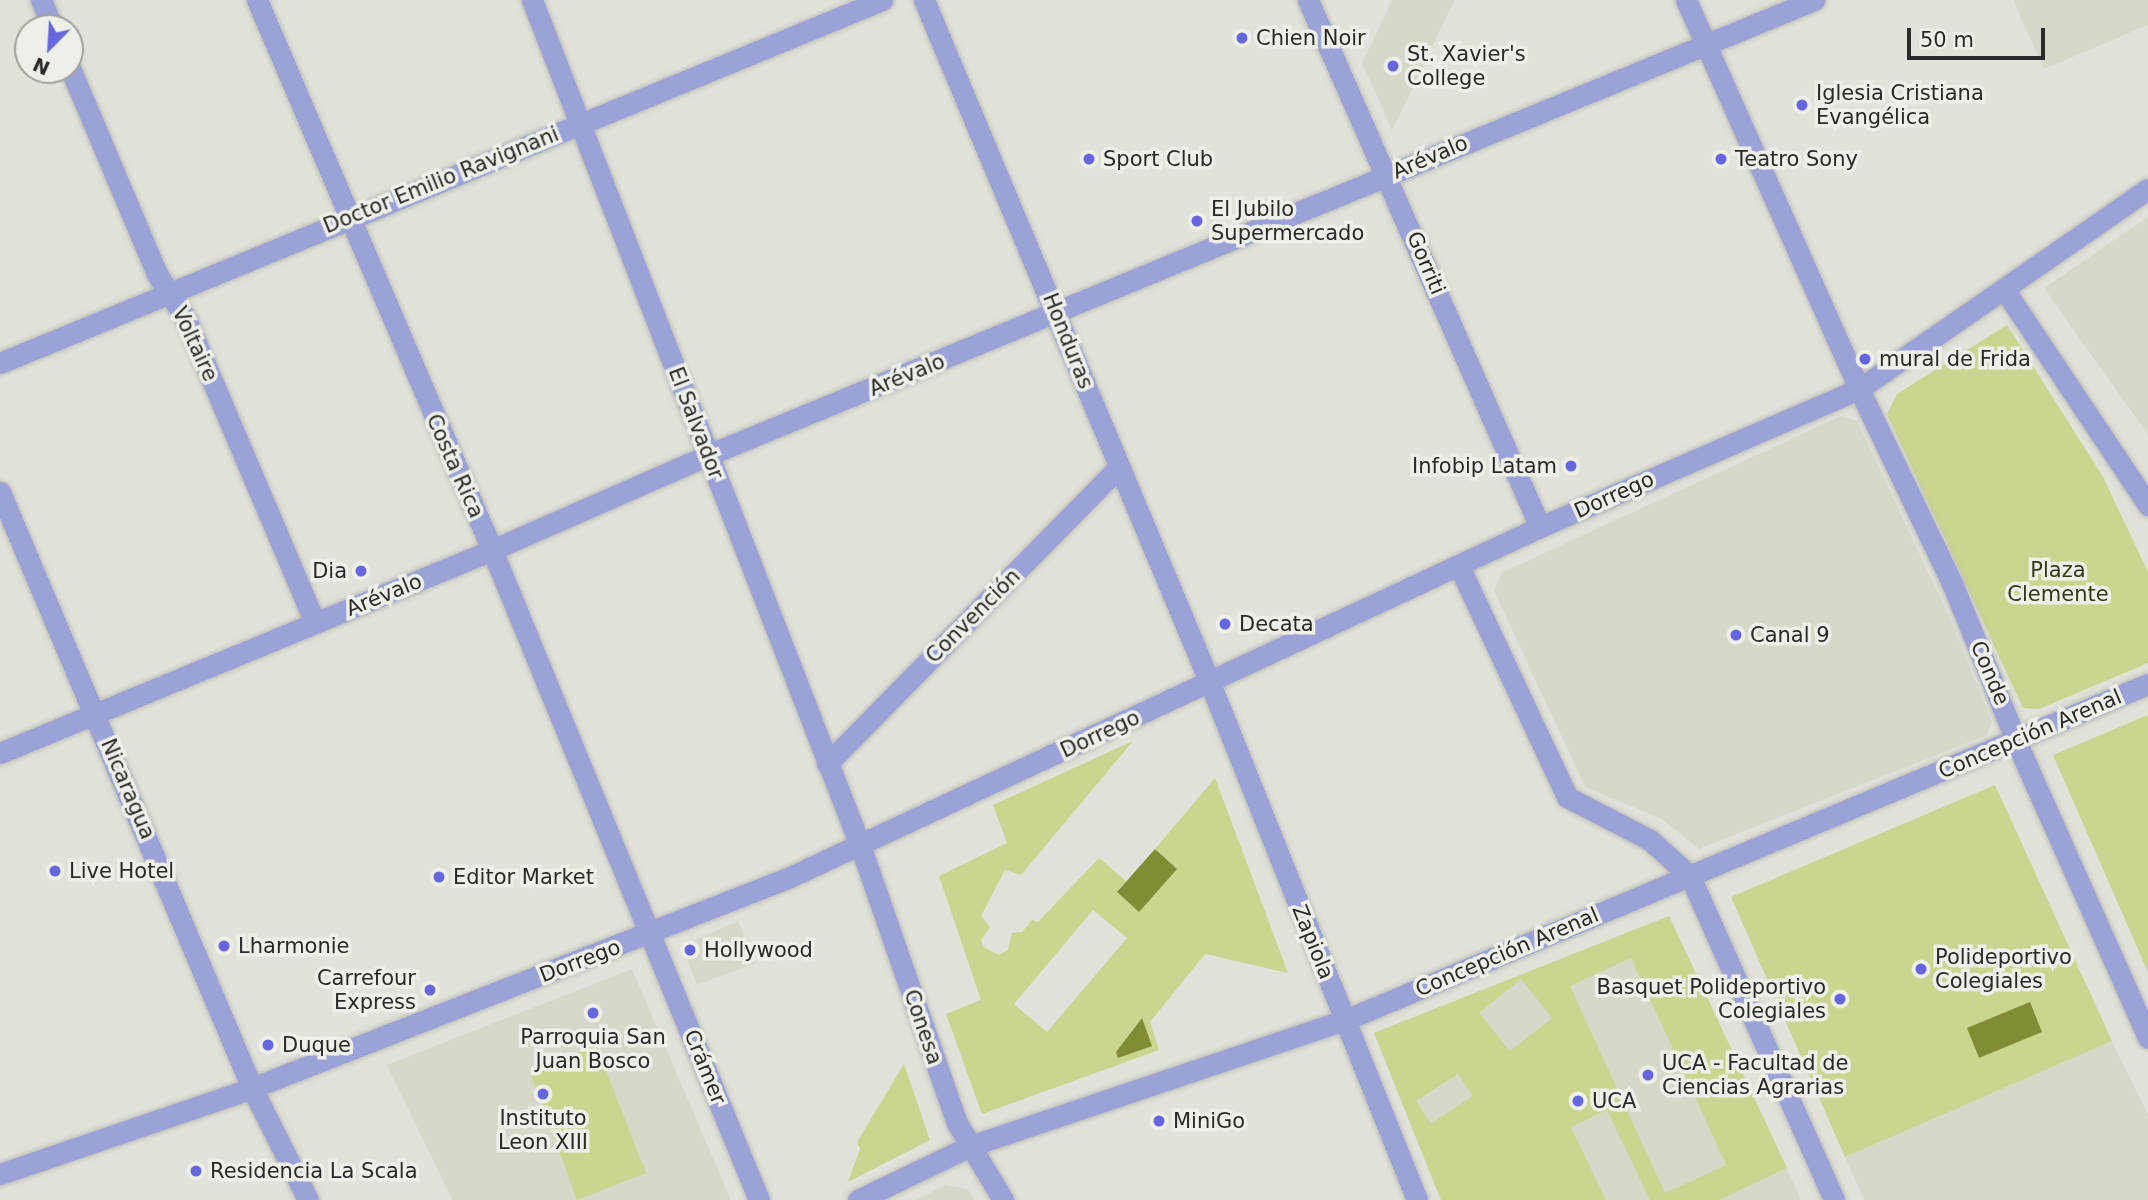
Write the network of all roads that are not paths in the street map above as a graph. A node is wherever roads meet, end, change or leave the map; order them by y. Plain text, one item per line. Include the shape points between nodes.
1 (257, 0) edge
2 (532, 0) edge
3 (882, 0) edge
4 (924, 0) edge
5 (1308, 0) edge
6 (1686, 0) edge
7 (1814, 0) edge
8 (1705, 43) junction
9 (77, 84) edge
10 (579, 124) junction
11 (1388, 175) junction
12 (2148, 189) edge
13 (347, 217) junction
14 (2004, 289) junction
15 (171, 295) junction
16 (1058, 315) junction
17 (0, 363) edge
18 (1858, 389) junction
19 (708, 454) junction
20 (1118, 468) junction
21 (0, 492) edge
22 (2148, 505) edge
23 (1541, 527) junction
24 (492, 550) junction
25 (1459, 566) junction
26 (315, 624) junction
27 (1210, 683) junction
28 (2148, 684) edge
29 (97, 714) junction
30 (2016, 741) junction
31 (0, 753) edge
32 (827, 764) junction
33 (860, 845) junction
34 (1690, 876) junction
35 (652, 933) junction
36 (1345, 1020) junction
37 (2148, 1038) edge
38 (252, 1088) junction
39 (970, 1146) junction
40 (0, 1174) edge
41 (308, 1200) edge
42 (759, 1200) edge
43 (858, 1200) edge
44 (1003, 1200) edge
45 (1417, 1200) edge
46 (1834, 1200) edge

1 - 13 street, Costa Rica
2 - 10 street, El Salvador
3 - 10 street, Doctor Emilio Ravignani
4 - 16 street, Honduras
5 - 11 street, Gorriti
6 - 8 street, Conde
7 - 8 street, Arévalo
8 - 11 street, Arévalo
8 - 18 street, Conde
9 - 15 street, Voltaire via 157,274
10 - 13 street, Doctor Emilio Ravignani
10 - 19 street, El Salvador
11 - 16 street, Arévalo
11 - 23 street, Gorriti
12 - 14 street, Dorrego
13 - 15 street, Doctor Emilio Ravignani
13 - 24 street, Costa Rica
14 - 18 street, Dorrego
14 - 22 street
15 - 17 street, Doctor Emilio Ravignani
15 - 26 street, Voltaire via 186,319
16 - 19 street, Arévalo
16 - 20 street, Honduras
18 - 23 street, Dorrego
18 - 30 street, Conde via 1952,583
19 - 24 street, Arévalo
19 - 32 street, El Salvador
20 - 27 street, Honduras
20 - 32 street, Convención
21 - 29 street, Nicaragua
23 - 25 street, Dorrego
24 - 26 street, Arévalo
24 - 35 street, Costa Rica
25 - 27 street, Dorrego
25 - 34 street via 1567,797 1650,840
26 - 29 street, Arévalo
27 - 33 street, Dorrego
27 - 36 street, Zapiola
28 - 30 street, Concepción Arenal
29 - 31 street, Arévalo
29 - 38 street, Nicaragua
30 - 34 street, Concepción Arenal
30 - 37 street, Conde
32 - 33 street, El Salvador
33 - 35 street, Dorrego
33 - 39 street, Conesa via 957,1123
34 - 36 street, Concepción Arenal
34 - 46 street
35 - 38 street, Dorrego
35 - 42 street, Crámer
36 - 39 street, Concepción Arenal
36 - 45 street, Zapiola
38 - 40 street, Dorrego
38 - 41 street, Nicaragua
39 - 43 street, Concepción Arenal
39 - 44 street, Conesa

